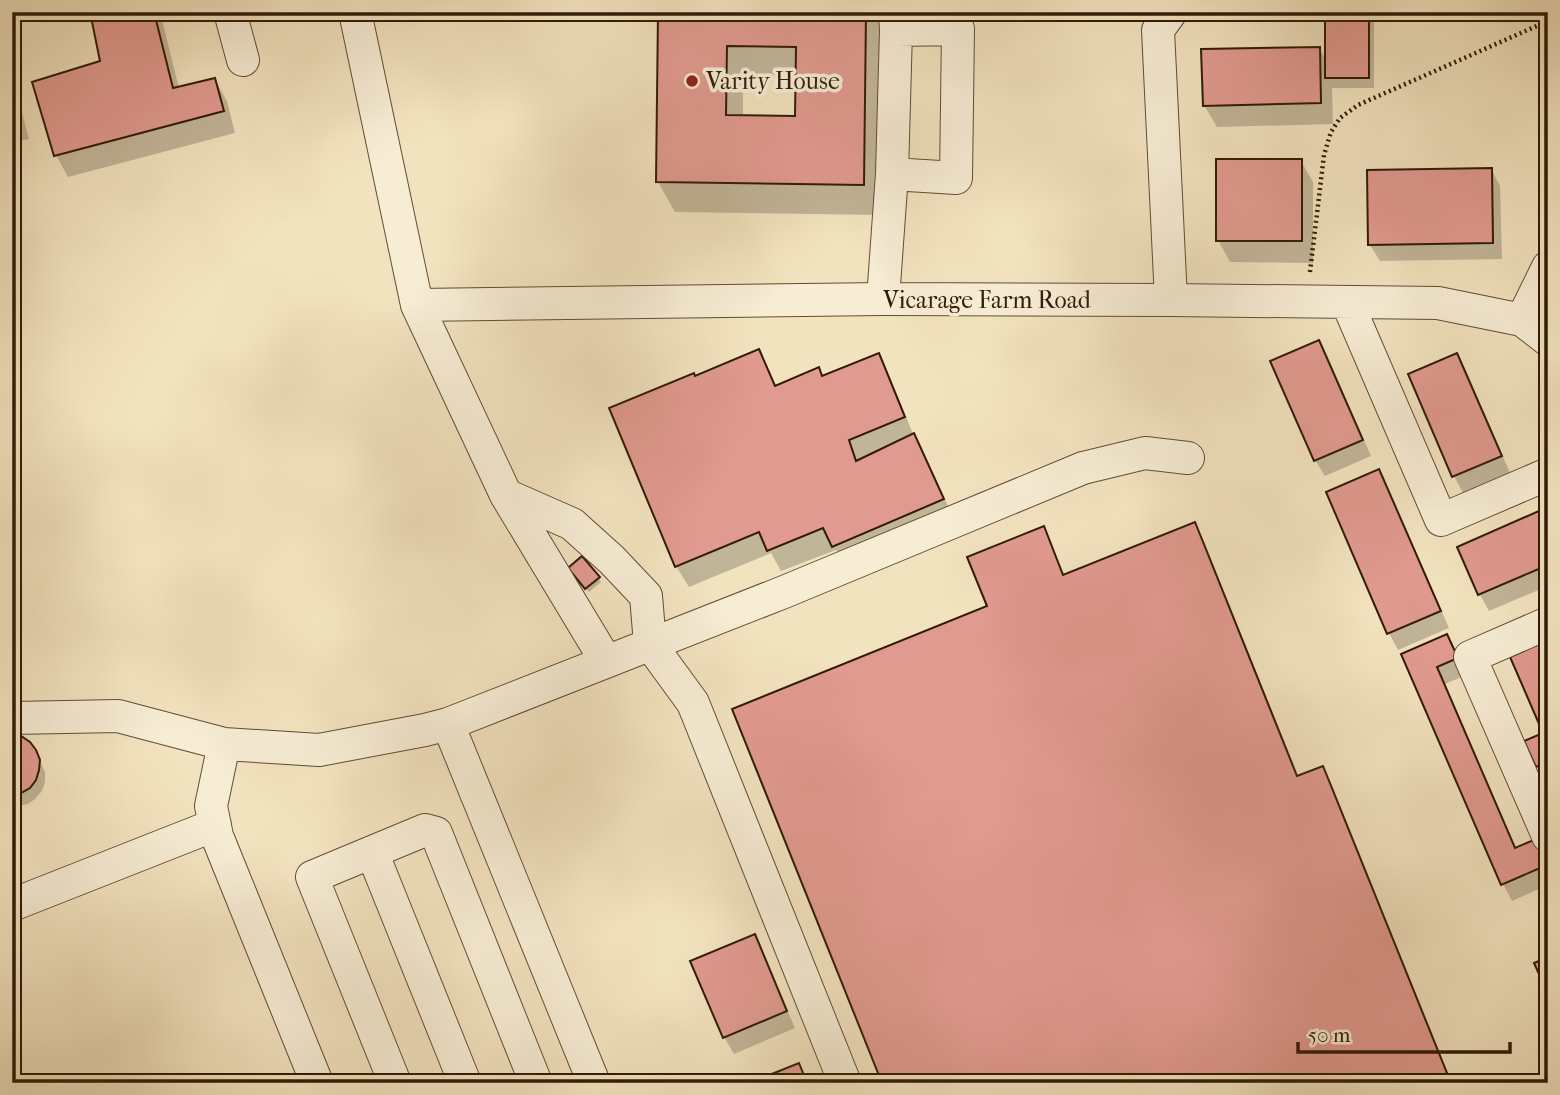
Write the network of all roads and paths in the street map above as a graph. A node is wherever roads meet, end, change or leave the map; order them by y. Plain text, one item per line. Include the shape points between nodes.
1 (230, 12) edge
2 (355, 12) edge
3 (1171, 12) edge
4 (895, 21) edge
5 (1548, 21) edge
6 (243, 60) dead end
7 (892, 174) junction
8 (1548, 267) edge
9 (883, 299) junction
10 (1171, 300) junction
11 (1307, 301) junction
12 (1347, 302) junction
13 (417, 305) junction
14 (1522, 320) junction
15 (1548, 340) edge
16 (1188, 458) dead end
17 (1548, 474) edge
18 (506, 495) junction
19 (1548, 623) edge
20 (650, 644) junction
21 (606, 661) junction
22 (12, 718) edge
23 (448, 724) junction
24 (224, 744) junction
25 (215, 825) junction
26 (1548, 836) edge
27 (372, 852) junction
28 (12, 905) edge
29 (317, 1083) edge
30 (395, 1083) edge
31 (465, 1083) edge
32 (536, 1083) edge
33 (594, 1083) edge
34 (845, 1083) edge

1 - 6 street
2 - 13 street
3 - 10 street via 1158,30
4 - 7 street
4 - 7 street via 958,29 956,178
5 - 11 path via 1357,105 1340,118 1324,155
7 - 9 street
8 - 14 street
9 - 10 street, Vicarage Farm Road
9 - 13 street, Vicarage Farm Road
10 - 11 street, Vicarage Farm Road
11 - 12 street, Vicarage Farm Road
12 - 14 street, Vicarage Farm Road via 1438,303
12 - 17 street via 1441,520
13 - 18 street
14 - 15 street, Vicarage Farm Road
16 - 20 street via 1144,453 1083,468
18 - 20 street via 572,524 612,560 646,596
18 - 21 street
19 - 26 street via 1470,657
20 - 21 street
20 - 34 street via 693,702
21 - 23 street
22 - 24 street via 118,716
23 - 24 street via 319,750
23 - 33 street
24 - 25 street via 211,806
25 - 28 street
25 - 29 street
27 - 30 street via 312,877
27 - 31 street
27 - 32 street via 425,830 436,833

